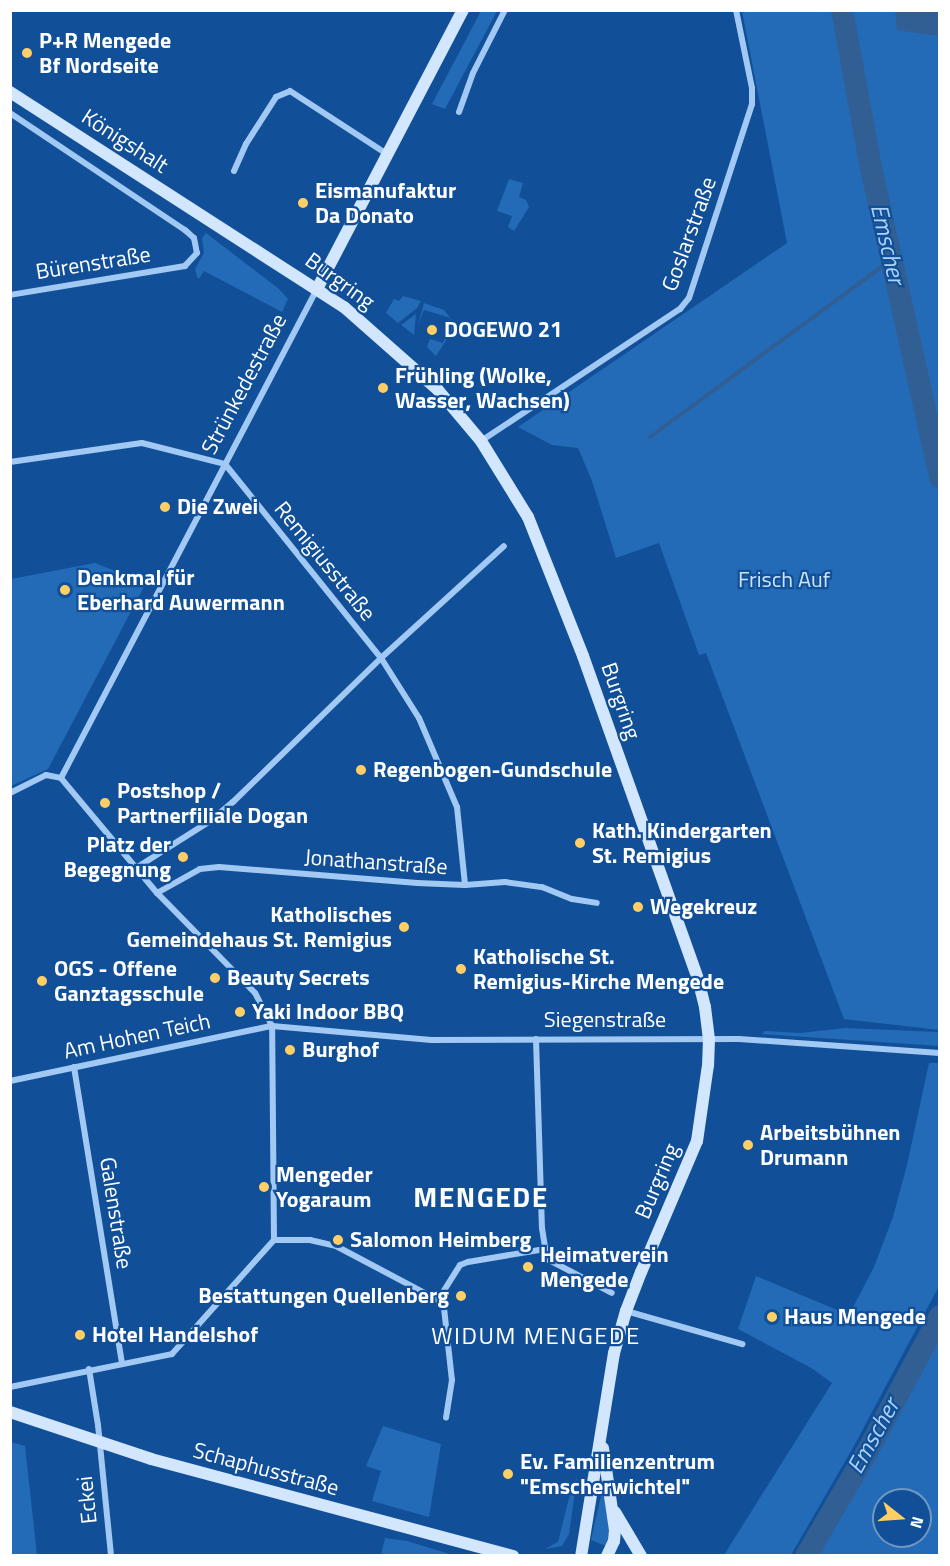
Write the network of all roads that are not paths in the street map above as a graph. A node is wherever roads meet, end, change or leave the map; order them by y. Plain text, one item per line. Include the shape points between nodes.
1 (463, 10) edge
2 (505, 10) edge
3 (736, 10) edge
4 (10, 92) edge
5 (10, 112) edge
6 (459, 112) dead end
7 (387, 154) junction
8 (234, 171) dead end
9 (218, 225) joint
10 (317, 289) junction
11 (10, 295) edge
12 (481, 441) junction
13 (10, 462) edge
14 (225, 464) junction
15 (504, 546) dead end
16 (381, 658) junction
17 (61, 778) junction
18 (10, 793) edge
19 (136, 868) junction
20 (465, 885) junction
21 (157, 893) junction
22 (597, 903) dead end
23 (272, 1026) junction
24 (536, 1039) junction
25 (709, 1039) junction
26 (939, 1053) edge
27 (74, 1067) junction
28 (10, 1081) edge
29 (274, 1240) junction
30 (545, 1249) junction
31 (612, 1293) dead end
32 (438, 1300) junction
33 (626, 1311) junction
34 (742, 1344) dead end
35 (122, 1364) junction
36 (89, 1369) junction
37 (10, 1387) edge
38 (10, 1412) edge
39 (446, 1418) dead end
40 (602, 1437) junction
41 (99, 1441) junction
42 (613, 1509) junction
43 (111, 1556) edge
44 (513, 1556) edge
45 (581, 1556) edge
46 (607, 1556) edge
47 (641, 1556) edge

1 - 7 main road, Strünkedestraße
2 - 6 street via 472,73
3 - 12 street, Goslarstraße via 752,104 689,298 680,309
4 - 9 main road, Königshalt
5 - 11 street, Bürenstraße via 185,230 194,238 197,253 180,267
7 - 8 street via 290,91 276,97
7 - 10 main road, Strünkedestraße
9 - 10 main road, Burgring
10 - 12 main road, Burgring via 382,338 438,390
10 - 14 street, Strünkedestraße
12 - 25 main road, Burgring via 528,518 583,657 698,979
13 - 14 street via 141,443
14 - 16 street, Remigiusstraße
14 - 17 street, Strünkedestraße
15 - 16 street
16 - 19 street via 234,802 210,822
16 - 20 street, Remigiusstraße via 419,717 448,782 457,807
17 - 18 street via 46,775
17 - 19 street
19 - 21 street
20 - 21 street, Jonathanstraße via 219,867 200,869
20 - 22 street, Jonathanstraße via 505,882 542,887 572,899
21 - 23 street via 255,993
23 - 24 street, Siegenstraße via 362,1032 411,1040
23 - 27 street, Am Hohen Teich
23 - 29 street
24 - 25 street, Siegenstraße
24 - 30 street
25 - 26 street, Siegenstraße
25 - 33 main road, Burgring via 697,1141
27 - 28 street, Am Hohen Teich
27 - 35 street, Galenstraße
29 - 32 street via 310,1240 336,1246
29 - 35 street via 179,1349 154,1359
30 - 31 street via 547,1258
30 - 32 street via 468,1262 460,1266
32 - 39 street via 444,1308 452,1380
33 - 34 street
33 - 40 main road, Burgring via 614,1353
35 - 36 street
36 - 37 street
36 - 41 street, Eckei
38 - 41 main road, Schaphusstraße
40 - 42 main road
40 - 45 main road
41 - 43 street, Eckei
41 - 44 main road, Schaphusstraße via 151,1459
42 - 46 main road via 614,1537
42 - 47 main road

